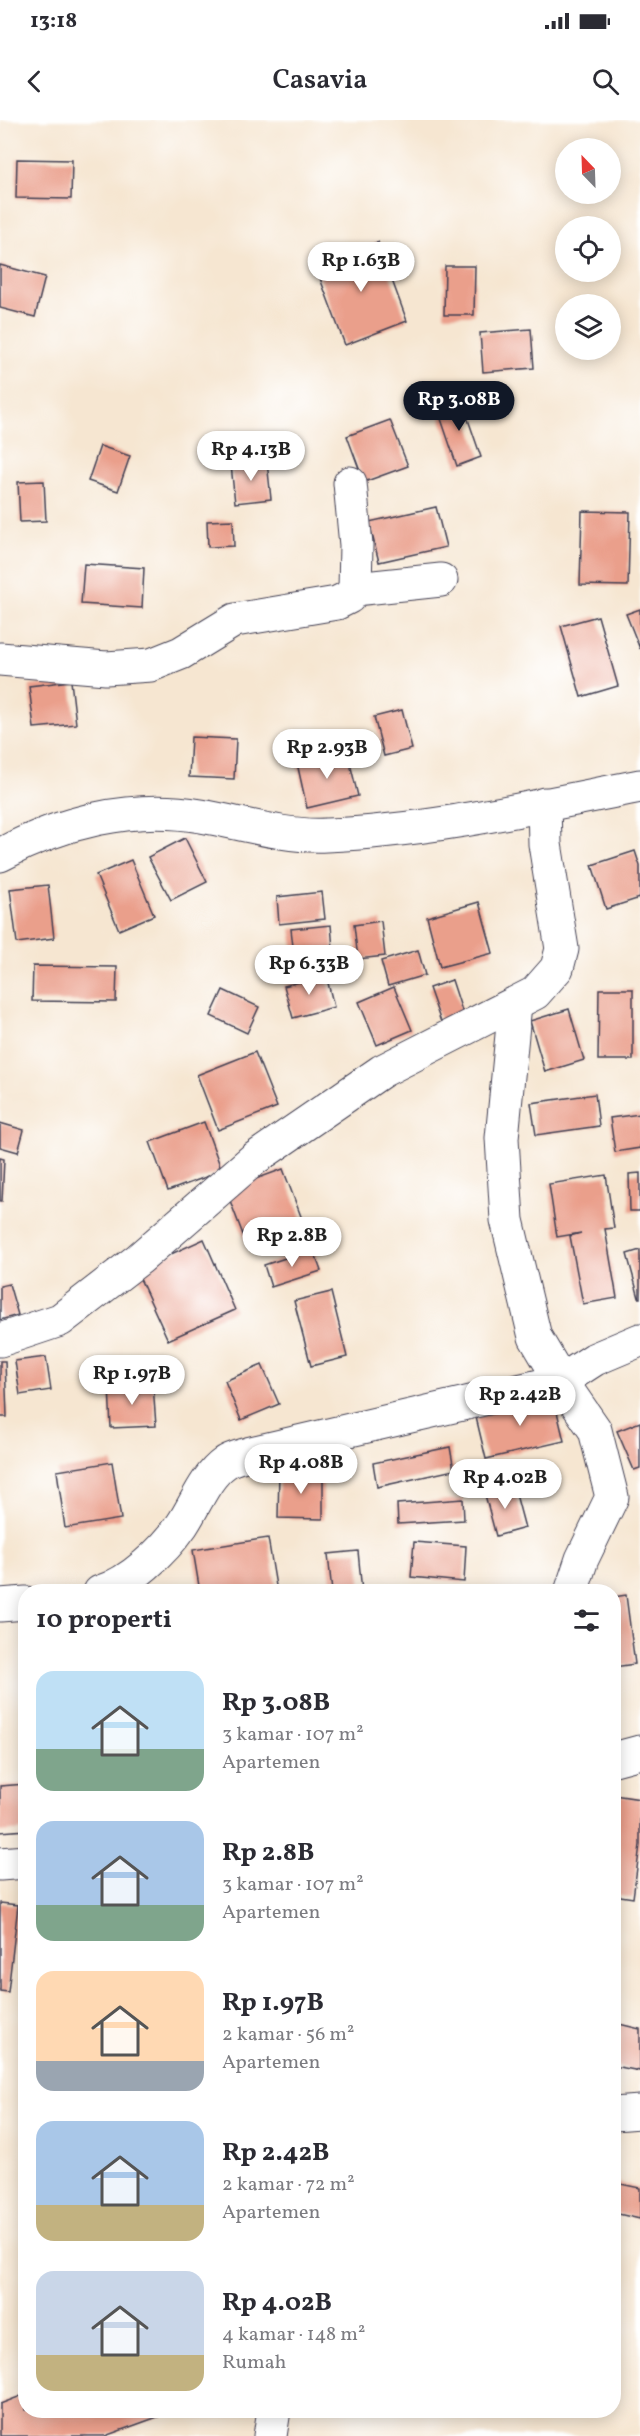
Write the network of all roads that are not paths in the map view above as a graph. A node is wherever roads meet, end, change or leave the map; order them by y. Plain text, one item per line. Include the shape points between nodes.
1 (350, 483) dead end
2 (441, 580) dead end
3 (355, 590) junction
4 (0, 659) edge
5 (640, 786) edge
6 (544, 804) junction
7 (0, 855) edge
8 (514, 1004) junction
9 (0, 1340) edge
10 (640, 1340) edge
11 (561, 1381) junction
12 (118, 1584) edge
13 (574, 1584) edge
14 (18, 1604) edge
15 (0, 1605) edge
16 (640, 1752) edge
17 (621, 1757) edge
18 (18, 1863) edge
19 (0, 1864) edge
20 (640, 2112) edge
21 (621, 2113) edge
22 (273, 2418) edge
23 (270, 2436) edge

1 - 3 street via 356,544
2 - 3 street
3 - 4 street via 337,603 235,620 182,653 151,665 106,668
5 - 6 street
6 - 7 street via 427,826 324,835 273,831 198,815 143,811 80,821
6 - 8 street via 545,844 562,949 548,982
8 - 9 street via 382,1071 255,1159 60,1320
8 - 11 street via 502,1138 507,1220 535,1337
10 - 11 street via 595,1359
11 - 12 street via 251,1453 224,1463 181,1526 155,1555
11 - 13 street via 595,1430 612,1497
14 - 15 street
16 - 17 street
18 - 19 street
20 - 21 street
22 - 23 street

